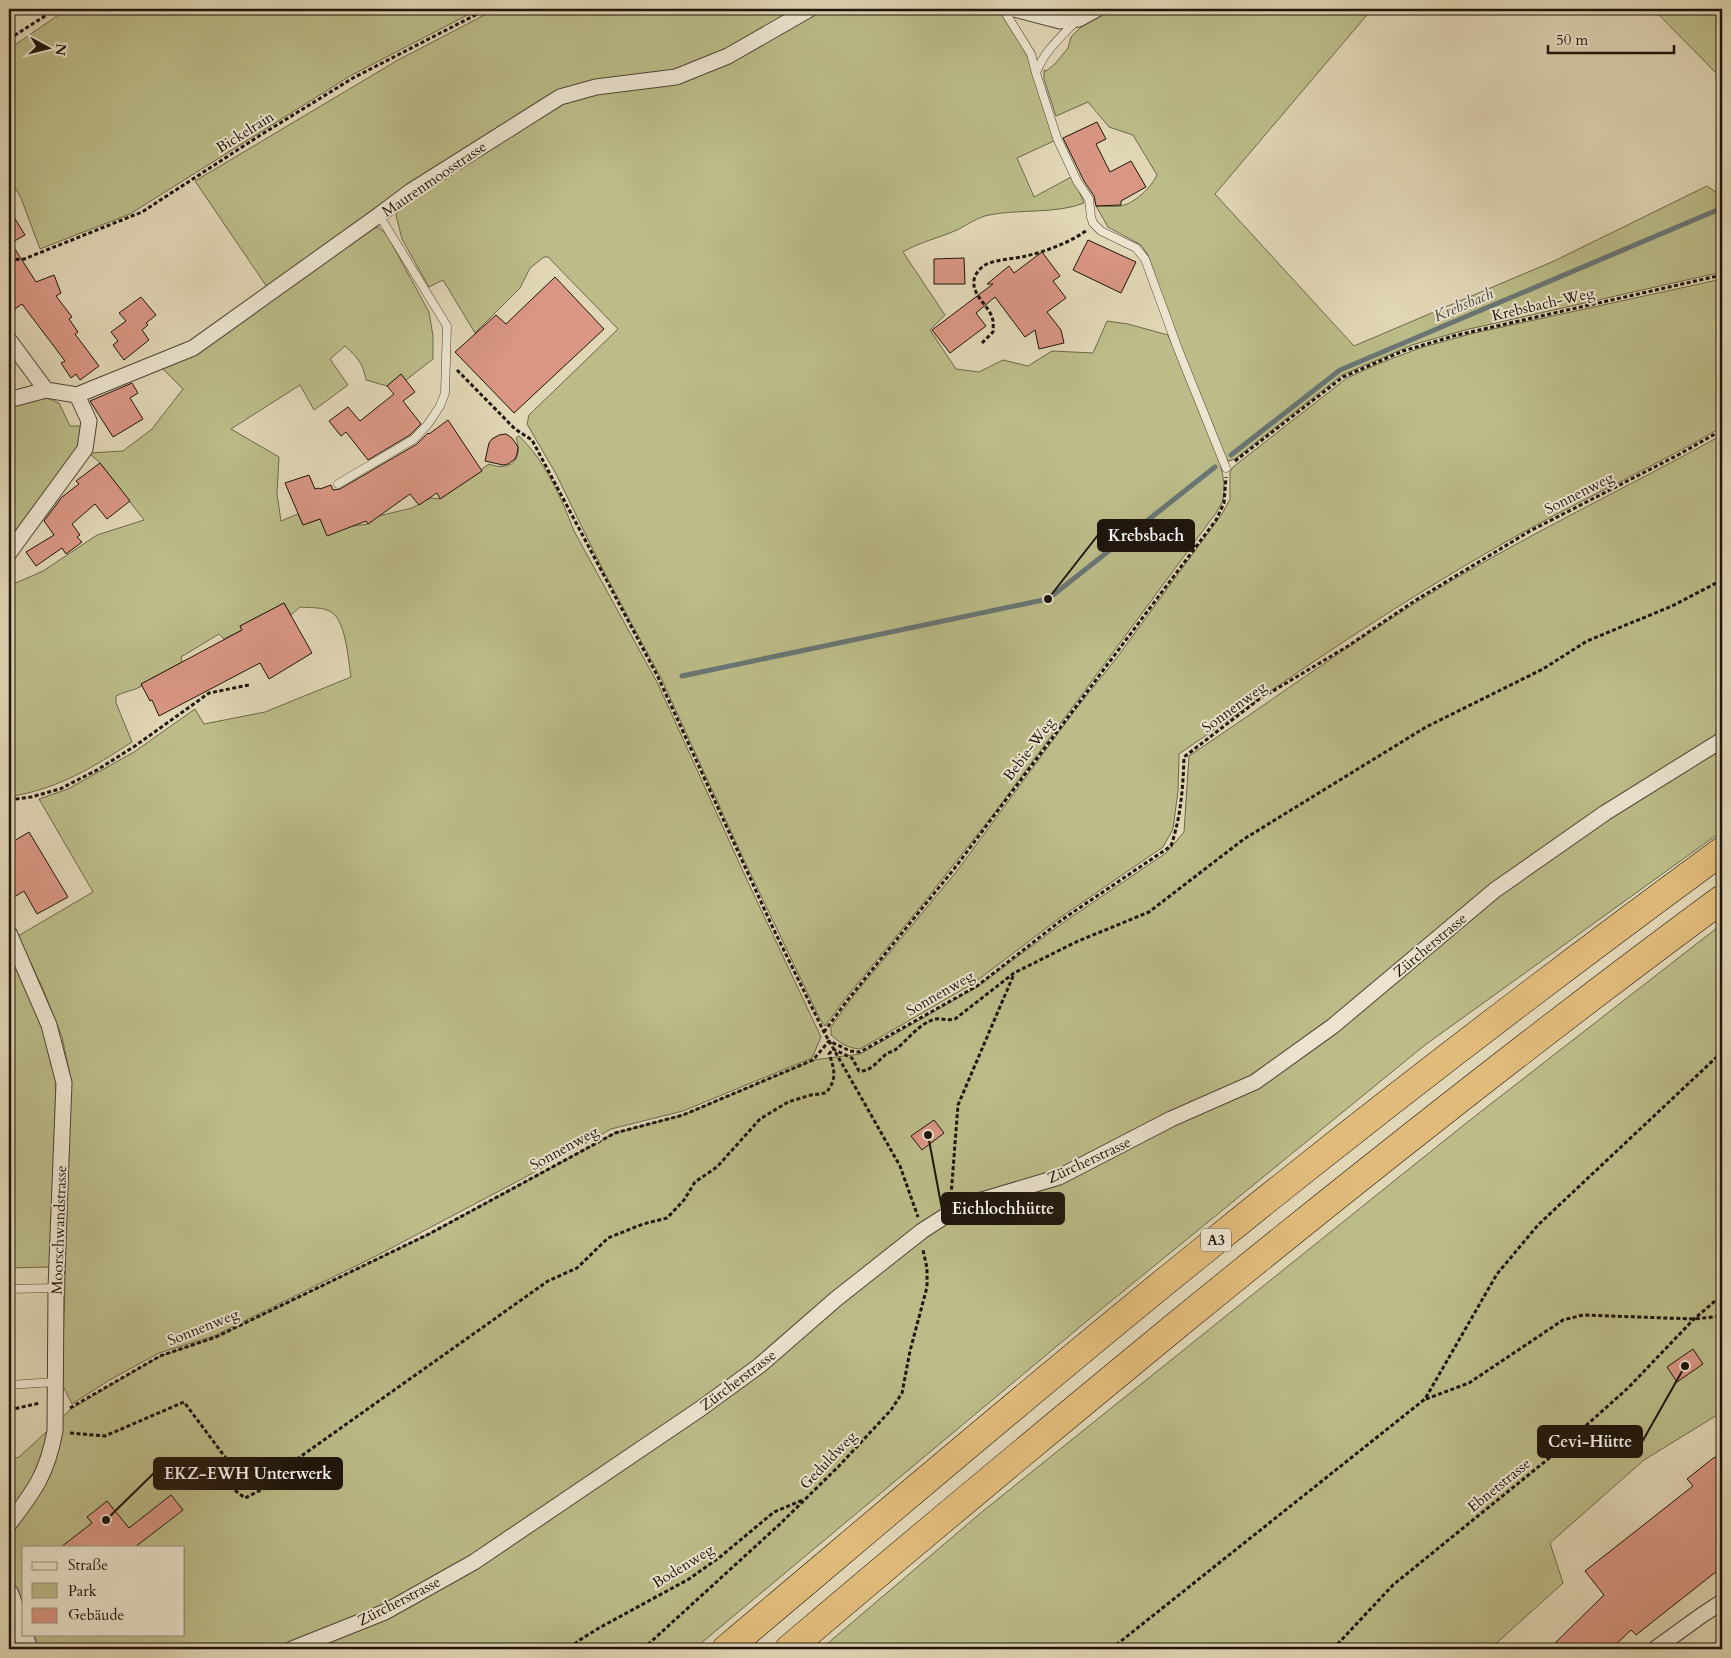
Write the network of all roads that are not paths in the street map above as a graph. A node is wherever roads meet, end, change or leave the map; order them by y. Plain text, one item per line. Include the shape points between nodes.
1 (810, 9) edge
2 (1003, 9) edge
3 (1014, 9) edge
4 (1097, 9) edge
5 (1079, 19) junction
6 (1036, 72) junction
7 (380, 215) junction
8 (9, 340) edge
9 (46, 390) junction
10 (78, 395) junction
11 (9, 397) edge
12 (1226, 468) road end
13 (338, 484) dead end
14 (9, 552) edge
15 (1722, 740) edge
16 (1722, 851) edge
17 (1722, 899) edge
18 (9, 933) edge
19 (56, 1288) junction
20 (9, 1289) edge
21 (55, 1382) junction
22 (9, 1384) edge
23 (9, 1524) edge
24 (9, 1594) edge
25 (1722, 1602) edge
26 (22, 1632) edge
27 (24, 1636) edge
28 (28, 1649) edge
29 (292, 1649) edge
30 (726, 1649) edge
31 (789, 1649) edge
32 (1655, 1649) edge

1 - 7 street, Maurenmoosstrasse via 728,56 676,77 596,87 560,97 411,191
2 - 6 lane via 1031,54
3 - 5 street via 1060,21
4 - 5 street
5 - 6 lane via 1047,51
6 - 12 lane via 1057,138 1089,199 1093,224 1136,248 1145,259
7 - 10 street, Maurenmoosstrasse via 193,348
7 - 13 lane via 447,326 445,393 428,424 414,439
8 - 9 street
9 - 10 street
9 - 11 street
10 - 14 street via 89,421 85,449
15 - 29 street, Zürcherstrasse via 1605,813 1495,890 1333,1026 1254,1082 1171,1119 1059,1177 975,1202 950,1213 836,1299 759,1366 482,1556 385,1612
16 - 30 highway, A3 via 1485,1028 1266,1200 1014,1406
17 - 31 highway via 1531,1043 1331,1201 1044,1434
18 - 19 street, Moorschwandstrasse via 49,1025 64,1083
19 - 20 lane
19 - 21 street, Moorschwandstrasse
21 - 22 lane
21 - 23 street, Moorschwandstrasse via 55,1431 51,1454 32,1494
24 - 26 street
25 - 32 street
27 - 28 street

